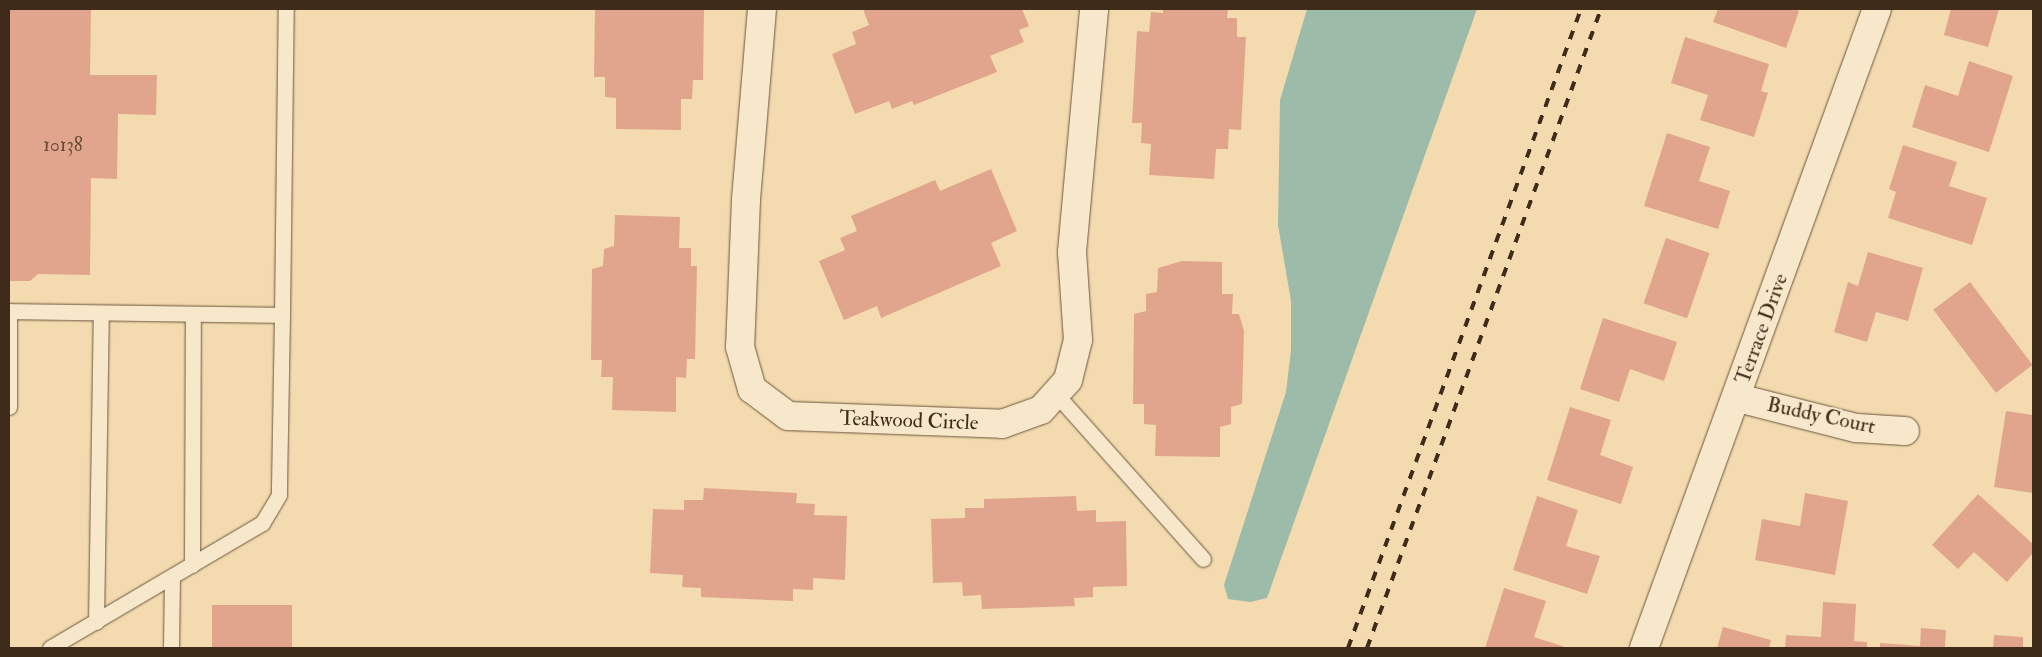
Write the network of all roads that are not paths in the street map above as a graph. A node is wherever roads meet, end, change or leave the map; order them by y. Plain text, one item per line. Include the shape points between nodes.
1 (286, 9) edge
2 (762, 9) edge
3 (1094, 9) edge
4 (1877, 9) edge
5 (9, 311) edge
6 (101, 313) junction
7 (193, 314) junction
8 (282, 315) junction
9 (1056, 394) junction
10 (1738, 398) junction
11 (9, 407) edge
12 (1905, 431) dead end
13 (1203, 559) dead end
14 (192, 565) junction
15 (172, 577) junction
16 (96, 622) junction
17 (50, 648) edge
18 (171, 648) edge
19 (1644, 648) edge

1 - 8 lane
2 - 9 street, Teakwood Circle via 746,200 740,347 752,389 788,416 1002,424 1041,410
3 - 9 street, Teakwood Circle via 1072,252 1078,340 1068,380
4 - 10 street, Terrace Drive
5 - 6 lane
5 - 11 lane
6 - 7 lane
6 - 16 lane
7 - 8 lane
7 - 14 lane
8 - 14 lane via 278,495 262,523
9 - 13 lane
10 - 12 street, Buddy Court via 1856,428
10 - 19 street, Terrace Drive
14 - 15 lane
15 - 16 lane
15 - 18 lane
16 - 17 lane

